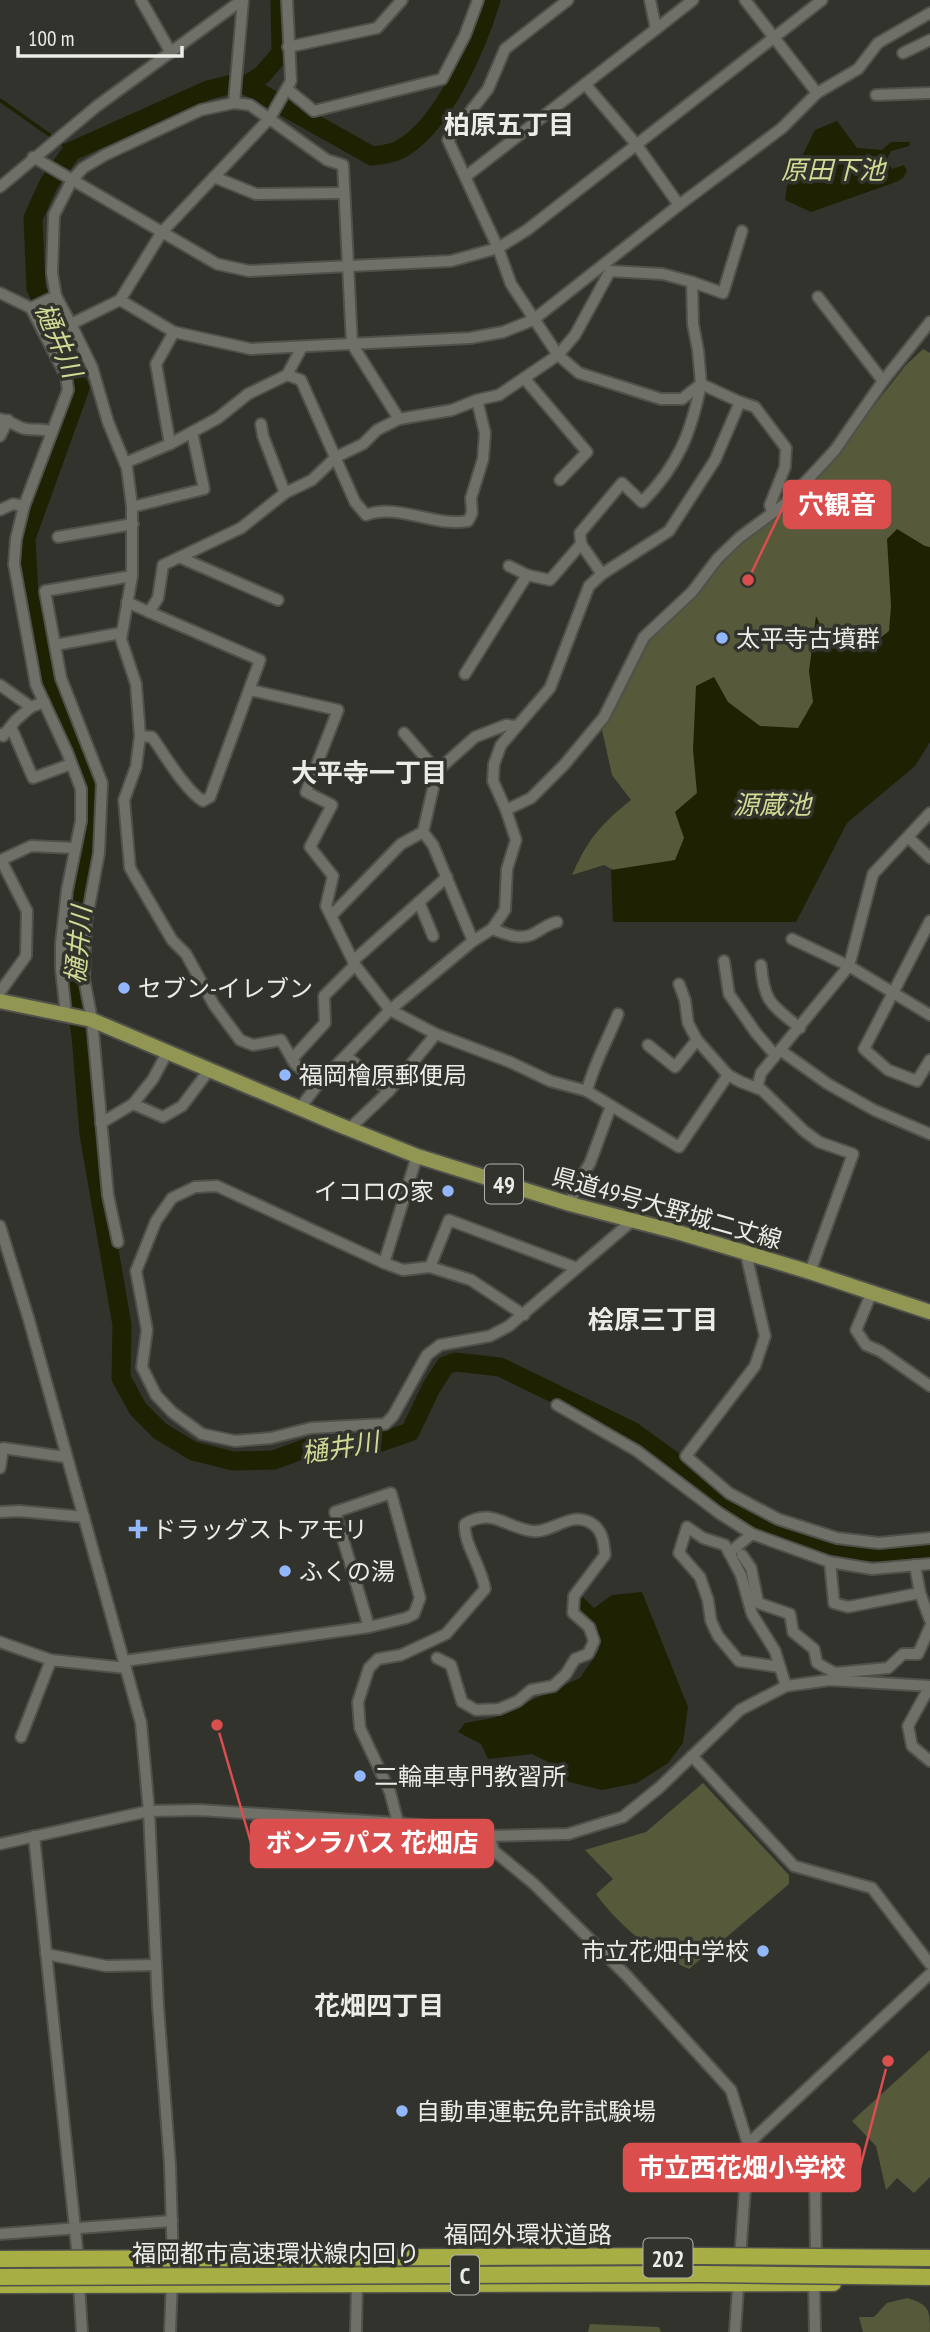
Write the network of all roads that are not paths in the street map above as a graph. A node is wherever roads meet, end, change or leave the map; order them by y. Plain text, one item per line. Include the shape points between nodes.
1 (141, 0) edge
2 (242, 0) edge
3 (286, 0) edge
4 (402, 0) edge
5 (478, 0) edge
6 (650, 0) edge
7 (693, 0) edge
8 (745, 0) edge
9 (822, 0) edge
10 (564, 1) edge
11 (930, 13) edge
12 (656, 29) junction
13 (775, 37) junction
14 (930, 40) edge
15 (288, 47) junction
16 (170, 51) junction
17 (903, 53) dead end
18 (585, 84) junction
19 (285, 92) junction
20 (817, 93) junction
21 (930, 93) edge
22 (876, 95) dead end
23 (234, 100) junction
24 (272, 114) junction
25 (636, 144) junction
26 (38, 160) junction
27 (214, 177) junction
28 (465, 177) junction
29 (69, 178) junction
30 (0, 187) edge
31 (344, 193) junction
32 (679, 205) junction
33 (742, 231) dead end
34 (162, 232) junction
35 (498, 248) junction
36 (348, 266) junction
37 (692, 282) junction
38 (0, 293) edge
39 (56, 296) junction
40 (818, 297) dead end
41 (120, 300) junction
42 (31, 309) junction
43 (533, 320) junction
44 (930, 322) edge
45 (71, 324) junction
46 (174, 332) junction
47 (352, 344) junction
48 (302, 347) junction
49 (558, 355) junction
50 (287, 375) junction
51 (524, 378) junction
52 (883, 381) junction
53 (701, 384) junction
54 (477, 400) junction
55 (740, 402) junction
56 (4, 419) edge
57 (399, 419) junction
58 (261, 424) dead end
59 (52, 432) junction
60 (192, 432) junction
61 (0, 436) edge
62 (170, 444) junction
63 (336, 457) junction
64 (125, 463) junction
65 (560, 480) dead end
66 (285, 493) junction
67 (24, 506) junction
68 (132, 507) junction
69 (0, 510) edge
70 (772, 513) junction
71 (133, 524) junction
72 (58, 537) dead end
73 (581, 544) junction
74 (181, 558) junction
75 (509, 566) dead end
76 (602, 574) junction
77 (527, 575) junction
78 (132, 576) junction
79 (278, 600) dead end
80 (127, 602) junction
81 (149, 612) junction
82 (121, 633) junction
83 (55, 645) junction
84 (464, 674) dead end
85 (0, 685) edge
86 (250, 690) junction
87 (44, 702) junction
88 (31, 707) junction
89 (517, 726) junction
90 (11, 727) junction
91 (404, 733) dead end
92 (0, 734) edge
93 (140, 736) junction
94 (71, 764) junction
95 (437, 771) junction
96 (506, 810) junction
97 (930, 813) edge
98 (423, 832) junction
99 (908, 836) junction
100 (75, 848) junction
101 (930, 858) edge
102 (4, 874) edge
103 (446, 877) junction
104 (419, 902) junction
105 (331, 916) junction
106 (930, 921) edge
107 (557, 922) dead end
108 (492, 929) junction
109 (433, 936) dead end
110 (792, 939) dead end
111 (473, 941) junction
112 (724, 961) dead end
113 (354, 963) junction
114 (761, 965) dead end
115 (849, 966) junction
116 (678, 984) dead end
117 (0, 992) edge
118 (894, 994) junction
119 (0, 1001) edge
120 (390, 1010) junction
121 (66, 1014) junction
122 (618, 1014) dead end
123 (930, 1015) edge
124 (92, 1020) junction
125 (800, 1028) junction
126 (436, 1034) junction
127 (697, 1040) junction
128 (648, 1045) dead end
129 (168, 1051) junction
130 (778, 1053) junction
131 (346, 1056) junction
132 (292, 1059) junction
133 (930, 1060) edge
134 (210, 1069) junction
135 (728, 1075) junction
136 (319, 1083) junction
137 (757, 1088) junction
138 (388, 1091) junction
139 (586, 1091) junction
140 (133, 1104) junction
141 (611, 1106) junction
142 (300, 1108) junction
143 (101, 1123) junction
144 (349, 1129) junction
145 (930, 1134) edge
146 (417, 1156) junction
147 (570, 1204) junction
148 (632, 1221) junction
149 (0, 1226) edge
150 (118, 1242) dead end
151 (746, 1254) junction
152 (384, 1263) junction
153 (0, 1264) edge
154 (12, 1265) junction
155 (430, 1267) junction
156 (577, 1268) junction
157 (810, 1272) junction
158 (872, 1293) junction
159 (930, 1312) edge
160 (524, 1315) junction
161 (930, 1386) edge
162 (557, 1405) dead end
163 (65, 1457) junction
164 (0, 1468) edge
165 (0, 1512) edge
166 (84, 1517) junction
167 (752, 1534) junction
168 (930, 1538) edge
169 (729, 1553) junction
170 (742, 1555) dead end
171 (830, 1562) junction
172 (930, 1564) edge
173 (915, 1565) junction
174 (920, 1592) junction
175 (930, 1620) edge
176 (369, 1627) junction
177 (930, 1627) edge
178 (0, 1642) edge
179 (438, 1658) dead end
180 (51, 1660) junction
181 (125, 1665) junction
182 (780, 1667) junction
183 (786, 1686) junction
184 (21, 1737) dead end
185 (692, 1756) junction
186 (930, 1761) edge
187 (149, 1811) junction
188 (398, 1823) junction
189 (34, 1836) junction
190 (489, 1836) junction
191 (0, 1844) edge
192 (46, 1954) junction
193 (930, 1964) edge
194 (156, 1965) junction
195 (930, 1974) edge
196 (748, 2144) junction
197 (744, 2183) junction
198 (172, 2221) junction
199 (73, 2227) junction
200 (0, 2234) edge
201 (420, 2257) junction
202 (930, 2257) edge
203 (78, 2258) junction
204 (173, 2258) junction
205 (739, 2258) junction
206 (0, 2259) edge
207 (816, 2260) junction
208 (0, 2277) edge
209 (930, 2277) edge
210 (814, 2283) junction
211 (172, 2284) junction
212 (357, 2284) junction
213 (419, 2284) junction
214 (739, 2284) junction
215 (930, 2284) edge
216 (0, 2285) edge
217 (79, 2285) junction
218 (82, 2332) edge
219 (170, 2332) edge
220 (356, 2332) edge
221 (735, 2332) edge
222 (816, 2332) edge

1 - 16 street
2 - 16 street
2 - 23 street
3 - 15 street
4 - 15 street via 377,28
5 - 19 street via 442,79 314,111
6 - 12 street
7 - 12 street
8 - 13 street
9 - 13 street
10 - 28 street via 505,49 488,89 449,140
11 - 20 street via 878,43 858,69
12 - 18 street
13 - 20 street
13 - 25 street
14 - 17 street
15 - 19 street via 291,81
16 - 26 street
18 - 25 street
18 - 28 street
19 - 24 street
20 - 32 street via 782,128
21 - 22 street
23 - 24 street
23 - 29 street via 201,110 105,155
24 - 27 street
24 - 31 street via 327,160 343,165
25 - 32 street
25 - 35 street
26 - 29 street
26 - 30 street
27 - 31 street via 256,194
27 - 34 street
28 - 35 street
29 - 34 street
29 - 39 street via 54,215
31 - 36 street
32 - 43 street
33 - 37 street via 723,293
34 - 36 street via 217,264 249,271
34 - 41 street
35 - 36 street via 451,261
35 - 43 street via 511,284
36 - 47 street
37 - 49 street via 663,274 610,271 575,335
37 - 53 street
38 - 42 street
39 - 42 street
39 - 45 street
40 - 52 street
41 - 45 street
41 - 46 street
42 - 59 street via 66,376 68,390
43 - 47 street via 471,338
43 - 49 street
44 - 52 street
45 - 64 street via 92,367
46 - 48 street via 251,349
46 - 62 street via 156,364
47 - 48 street
47 - 57 street
48 - 50 street
49 - 51 street
49 - 53 street via 579,373 661,399 682,399
50 - 60 street via 248,394
50 - 63 street via 301,380
51 - 54 street via 499,395
51 - 65 street via 587,452
52 - 70 street via 835,450
53 - 55 street
53 - 73 street via 692,425 674,464 642,502 622,483 580,533
54 - 57 street via 452,410
54 - 63 street via 485,433 468,522 452,524 380,510 366,515 355,502
55 - 70 street via 755,407 786,448 785,467 770,505
55 - 76 street via 715,460 668,531
56 - 59 street via 23,428
56 - 61 street
57 - 63 street
58 - 66 street
59 - 67 street
60 - 62 street
60 - 68 street via 204,489
62 - 64 street
63 - 66 street via 312,480
64 - 68 street
66 - 74 street via 241,528
67 - 69 street via 13,504
67 - 87 street via 14,564 36,685
68 - 71 street
70 - 96 street via 718,558 692,592 644,636 604,717 531,798
71 - 72 street
71 - 78 street
73 - 76 street
73 - 77 street via 550,580
74 - 79 street
74 - 81 street via 163,565 158,598
75 - 77 street
76 - 89 street via 589,586 550,688
77 - 84 street
78 - 80 street
78 - 83 street via 45,591
80 - 81 street
80 - 82 street
81 - 86 street via 260,660
82 - 83 street
82 - 93 street via 136,684
83 - 124 street via 61,678 102,783 99,853 86,923 84,978
85 - 88 street
86 - 93 street via 210,797 202,801 190,793 152,737
86 - 105 street via 338,710 306,792 332,805 310,847 333,876 326,906
87 - 88 street
87 - 94 street
88 - 90 street
89 - 95 street via 506,725 475,737
89 - 96 street via 501,745 494,764 494,781
90 - 92 street via 4,736
90 - 94 street via 33,778
91 - 95 street
93 - 132 street via 136,767 124,800 130,868 240,1040 253,1045 281,1040
94 - 100 street via 81,789
95 - 98 street
96 - 108 street via 516,840 507,869 505,910
97 - 99 street
98 - 103 street
98 - 105 street via 401,844
99 - 101 street
99 - 115 street via 873,874
100 - 102 street via 31,846 1,860
100 - 121 street via 61,943
102 - 117 street via 27,911 26,956
103 - 104 street
103 - 111 street
104 - 109 street
104 - 113 street
105 - 113 street
106 - 118 street
107 - 108 street via 518,937
108 - 111 street
110 - 115 street
111 - 120 street
112 - 130 street via 729,994 756,1033
113 - 120 street
113 - 132 street via 324,996 325,1023
114 - 125 street via 763,990 771,1004
115 - 118 street
115 - 125 street
116 - 127 street
118 - 123 street
118 - 133 street via 864,1049 888,1070 917,1081
119 - 121 main road, 県道49号大野城二丈線 / 49
120 - 126 street
120 - 131 street
121 - 124 main road, 県道49号大野城二丈線 / 49
122 - 139 street
124 - 129 main road, 県道49号大野城二丈線 / 49
124 - 143 street
125 - 130 street
126 - 138 street
126 - 139 street
127 - 128 street via 674,1067
127 - 135 street
129 - 134 main road, 県道49号大野城二丈線 / 49
129 - 140 street
130 - 137 street via 761,1073
130 - 145 street via 874,1110
131 - 136 street
131 - 138 street
132 - 136 street
134 - 140 street via 182,1106 163,1117
134 - 142 main road, 県道49号大野城二丈線 / 49
135 - 137 street
135 - 141 street via 679,1147
136 - 142 street
137 - 157 street via 820,1142 853,1154
138 - 144 street
139 - 141 street
140 - 143 street
141 - 147 street
142 - 144 main road, 県道49号大野城二丈線 / 49
143 - 150 street
144 - 146 main road, 県道49号大野城二丈線 / 49
146 - 147 main road, 県道49号大野城二丈線 / 49
146 - 152 street
147 - 148 main road, 県道49号大野城二丈線 / 49
148 - 151 main road, 県道49号大野城二丈線 / 49
148 - 156 street
149 - 154 street
151 - 157 main road, 県道49号大野城二丈線 / 49
151 - 168 street via 765,1336 755,1366 686,1456 729,1493 778,1519 837,1538 879,1543
152 - 155 street via 403,1270
152 - 160 street via 217,1186 195,1188 172,1198 156,1221 136,1271 147,1329 142,1367 156,1395 202,1434 235,1441 384,1424 427,1354 440,1345 490,1336
153 - 154 street
154 - 163 street
155 - 156 street via 449,1220
155 - 160 street via 471,1280
156 - 160 street
157 - 158 main road, 県道49号大野城二丈線 / 49
158 - 159 main road, 県道49号大野城二丈線 / 49
158 - 161 street via 856,1330 860,1338
162 - 167 street via 637,1451
163 - 164 street via 3,1448
163 - 166 street
165 - 166 street
166 - 181 street
167 - 169 street
167 - 171 street
169 - 182 street via 752,1614
169 - 182 street via 725,1545 687,1527 679,1553 699,1577 718,1636 739,1661
170 - 177 street via 751,1569 758,1602 790,1614 793,1632 814,1649 817,1662 835,1673 888,1668 903,1654 918,1654
171 - 173 street via 872,1569
171 - 174 street via 835,1603 848,1607
172 - 173 street
173 - 174 street
174 - 175 street
176 - 176 street via 414,1614 420,1598 391,1493 335,1512
176 - 181 street
178 - 180 street
179 - 188 street via 451,1665 462,1702 476,1710 499,1709 531,1690 553,1686 575,1659 588,1654 594,1641 589,1627 573,1613 574,1596 605,1555 603,1536 594,1525 575,1519 532,1531 499,1518 474,1518 465,1524 464,1534 485,1589 446,1633 401,1655 378,1659 369,1668 358,1702 360,1728 390,1792
180 - 181 street
180 - 184 street
181 - 187 street via 141,1723
182 - 183 street
183 - 185 street via 740,1710
183 - 186 street via 830,1680 930,1686 908,1726 912,1746
185 - 190 street via 623,1817 568,1834
185 - 193 street via 794,1866 872,1888
187 - 188 street
187 - 189 street
187 - 194 street
188 - 190 street
189 - 191 street
189 - 192 street
190 - 196 street via 494,1851 627,1976 731,2090
192 - 194 street via 106,1966
192 - 199 street
194 - 198 street
195 - 196 street
196 - 197 street
197 - 205 street
197 - 207 street via 815,2178
198 - 199 street
198 - 204 street
199 - 200 street
199 - 203 street
201 - 204 highway, 福岡外環状道路 / 202
201 - 205 highway, 福岡外環状道路 / 202
201 - 213 street
202 - 206 highway, C, bridge
202 - 207 highway, 福岡外環状道路 / 202
203 - 204 highway, 福岡外環状道路 / 202
203 - 206 highway, 福岡外環状道路 / 202
204 - 211 street
205 - 207 highway, 福岡外環状道路 / 202
205 - 214 street
208 - 209 highway, 福岡都市高速環状線内回り / C, bridge
210 - 214 highway, 福岡外環状道路 / 202
210 - 215 highway, 福岡外環状道路 / 202
210 - 222 street
211 - 212 highway, 福岡外環状道路 / 202
211 - 217 highway, 福岡外環状道路 / 202
211 - 219 street
212 - 213 highway, 福岡外環状道路 / 202
212 - 220 street
213 - 214 highway, 福岡外環状道路 / 202
214 - 221 street
216 - 217 highway, 福岡外環状道路 / 202
217 - 218 street

